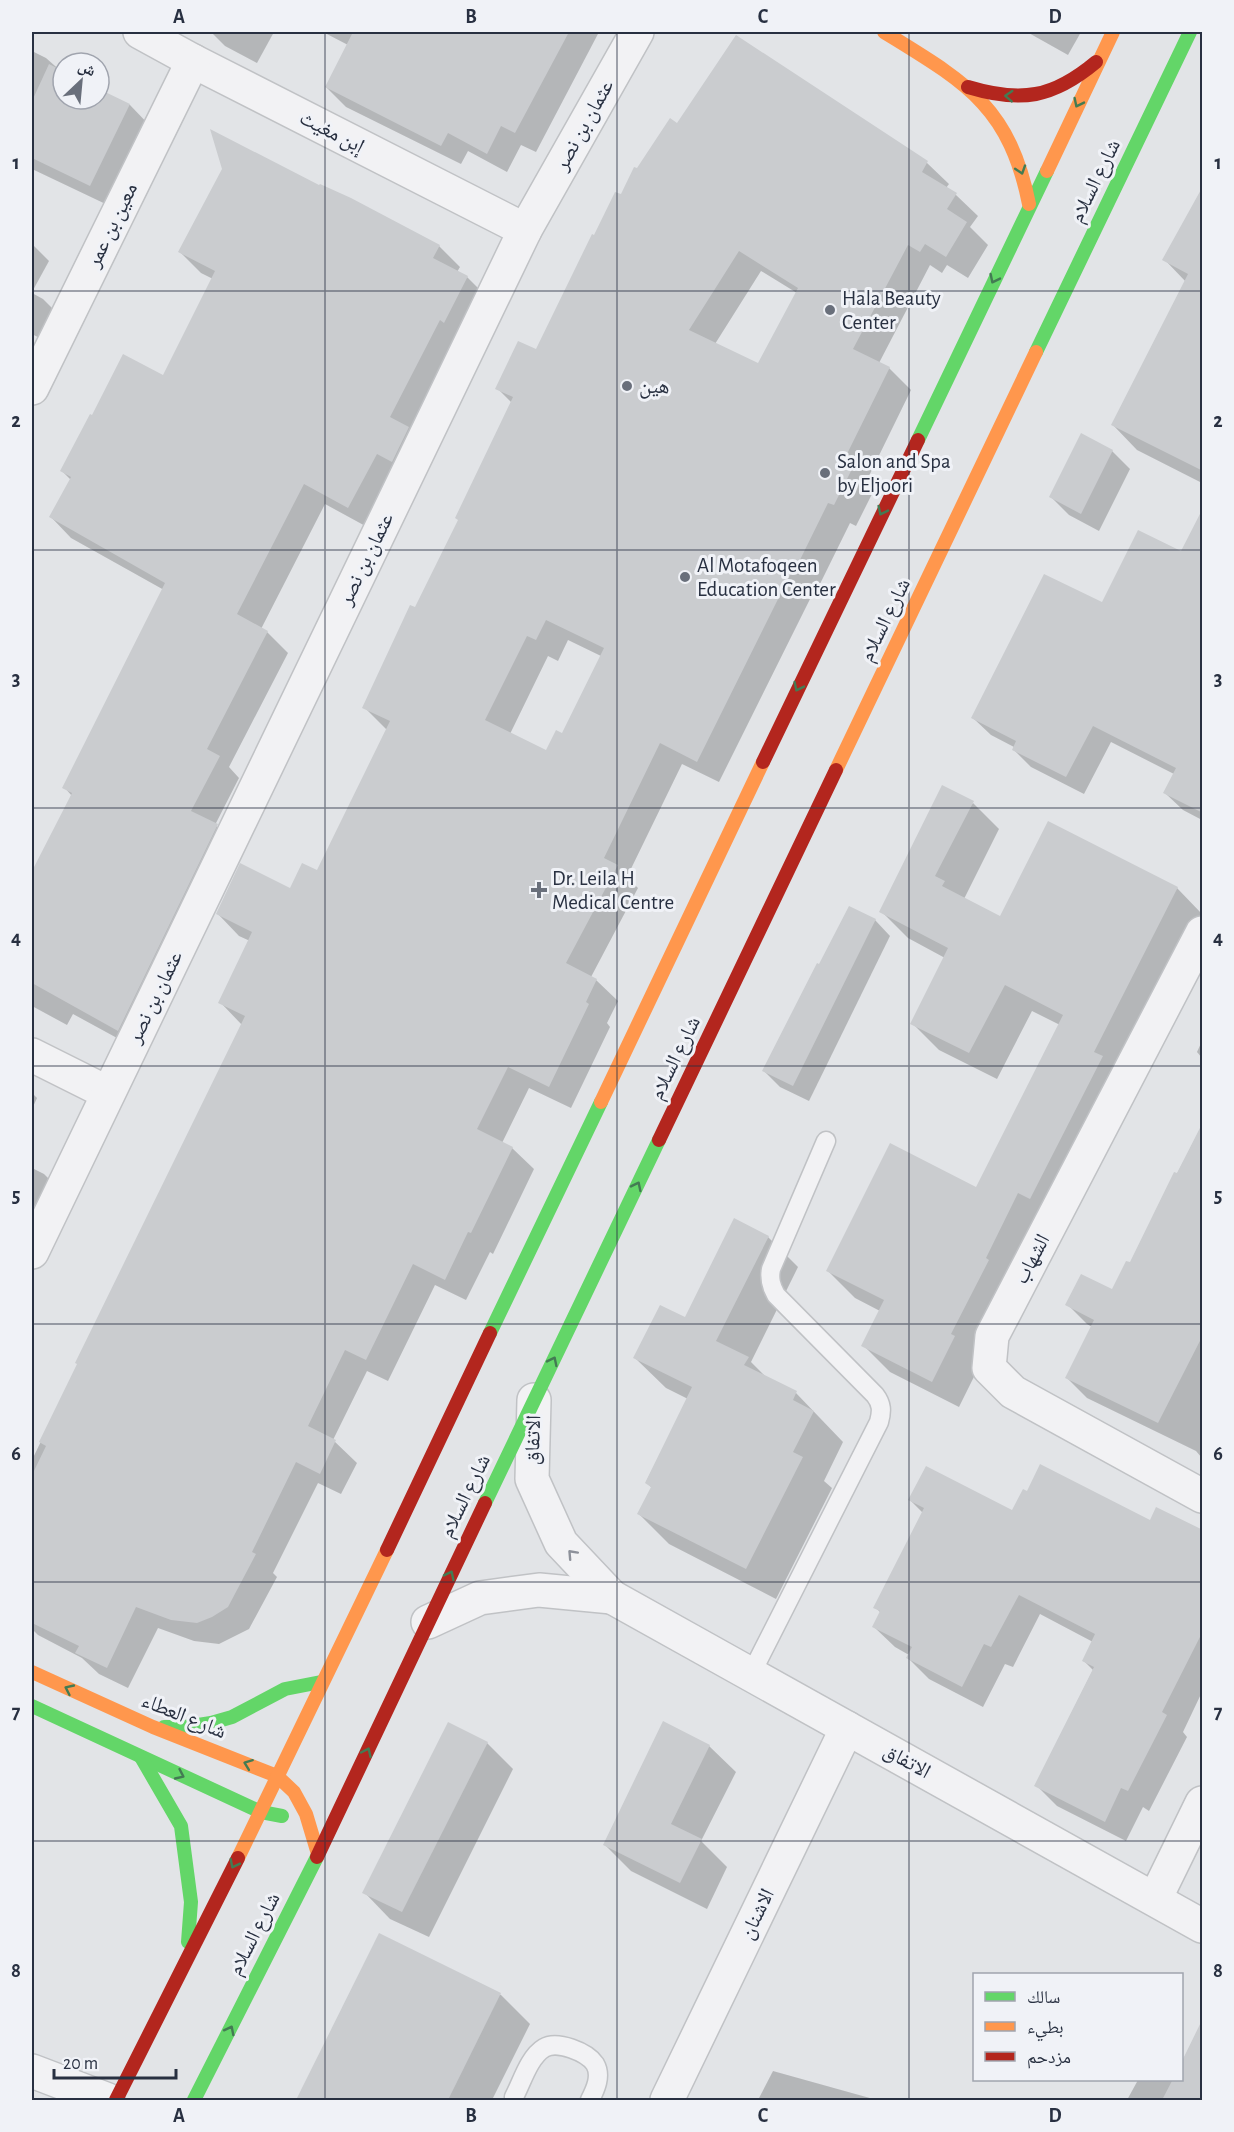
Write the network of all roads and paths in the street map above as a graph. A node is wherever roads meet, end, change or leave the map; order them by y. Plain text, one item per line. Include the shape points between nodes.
1 (140, 32) edge
2 (637, 32) edge
3 (884, 32) edge
4 (1113, 32) edge
5 (1190, 32) edge
6 (1099, 59) junction
7 (193, 61) junction
8 (968, 87) junction
9 (1029, 204) junction
10 (525, 230) junction
11 (32, 388) edge
12 (1203, 933) edge
13 (32, 1055) edge
14 (108, 1093) junction
15 (826, 1141) dead end
16 (32, 1252) edge
17 (534, 1400) junction
18 (1203, 1496) edge
19 (612, 1597) junction
20 (428, 1622) junction
21 (32, 1672) edge
22 (751, 1674) junction
23 (321, 1682) junction
24 (32, 1706) edge
25 (153, 1727) junction
26 (847, 1728) junction
27 (141, 1757) junction
28 (278, 1776) junction
29 (1203, 1803) edge
30 (342, 1804) junction
31 (261, 1812) junction
32 (316, 1812) junction
33 (318, 1854) junction
34 (1155, 1899) junction
35 (1203, 1926) edge
36 (187, 1956) junction
37 (32, 2072) edge
38 (514, 2097) dead end
39 (108, 2100) edge
40 (116, 2100) edge
41 (194, 2100) edge
42 (590, 2100) edge
43 (667, 2100) edge

1 - 7 street, إبن مغيث
2 - 10 street, عثمان بن نصر
3 - 8 main road
4 - 6 main road
17 -> 5 main road, شارع السلام
6 -> 8 main road via 1082,75 1041,94 991,95
6 -> 9 main road
7 - 10 street, إبن مغيث
7 - 11 street, معين بن عمر
8 -> 9 main road via 986,104 1014,147
9 -> 23 main road
10 - 14 street, عثمان بن نصر
12 - 18 street, الشهاب via 992,1336 989,1368 1013,1392
13 - 14 street
14 - 16 street, عثمان بن نصر
15 - 22 lane via 771,1269 771,1287 875,1395 882,1413
19 -> 17 street, الاتفاق via 561,1543 531,1479
20 -> 17 main road, شارع السلام
19 - 20 street, الاتفاق via 539,1590 480,1598
19 - 22 street, الاتفاق
30 -> 20 main road, شارع السلام
25 -> 21 main road, شارع العطاء
22 - 26 street, الاتفاق
23 - 25 main road via 285,1689 211,1724
23 - 28 main road
24 - 27 main road
28 -> 25 main road, شارع العطاء
26 - 34 street, الاتفاق
26 - 43 street, الاشنان
27 -> 31 main road
27 - 36 main road via 181,1826 191,1902
28 - 31 main road
28 - 32 main road, شارع العطاء
29 - 34 street
30 - 32 main road
30 - 33 main road, شارع السلام
31 - 32 main road via 283,1816
31 -> 36 main road
32 - 33 main road, شارع العطاء
41 -> 33 main road, شارع السلام
34 - 35 street, الاتفاق
36 - 40 main road
37 - 39 street
38 - 42 lane via 535,2057 555,2044 586,2056 595,2064 598,2076

